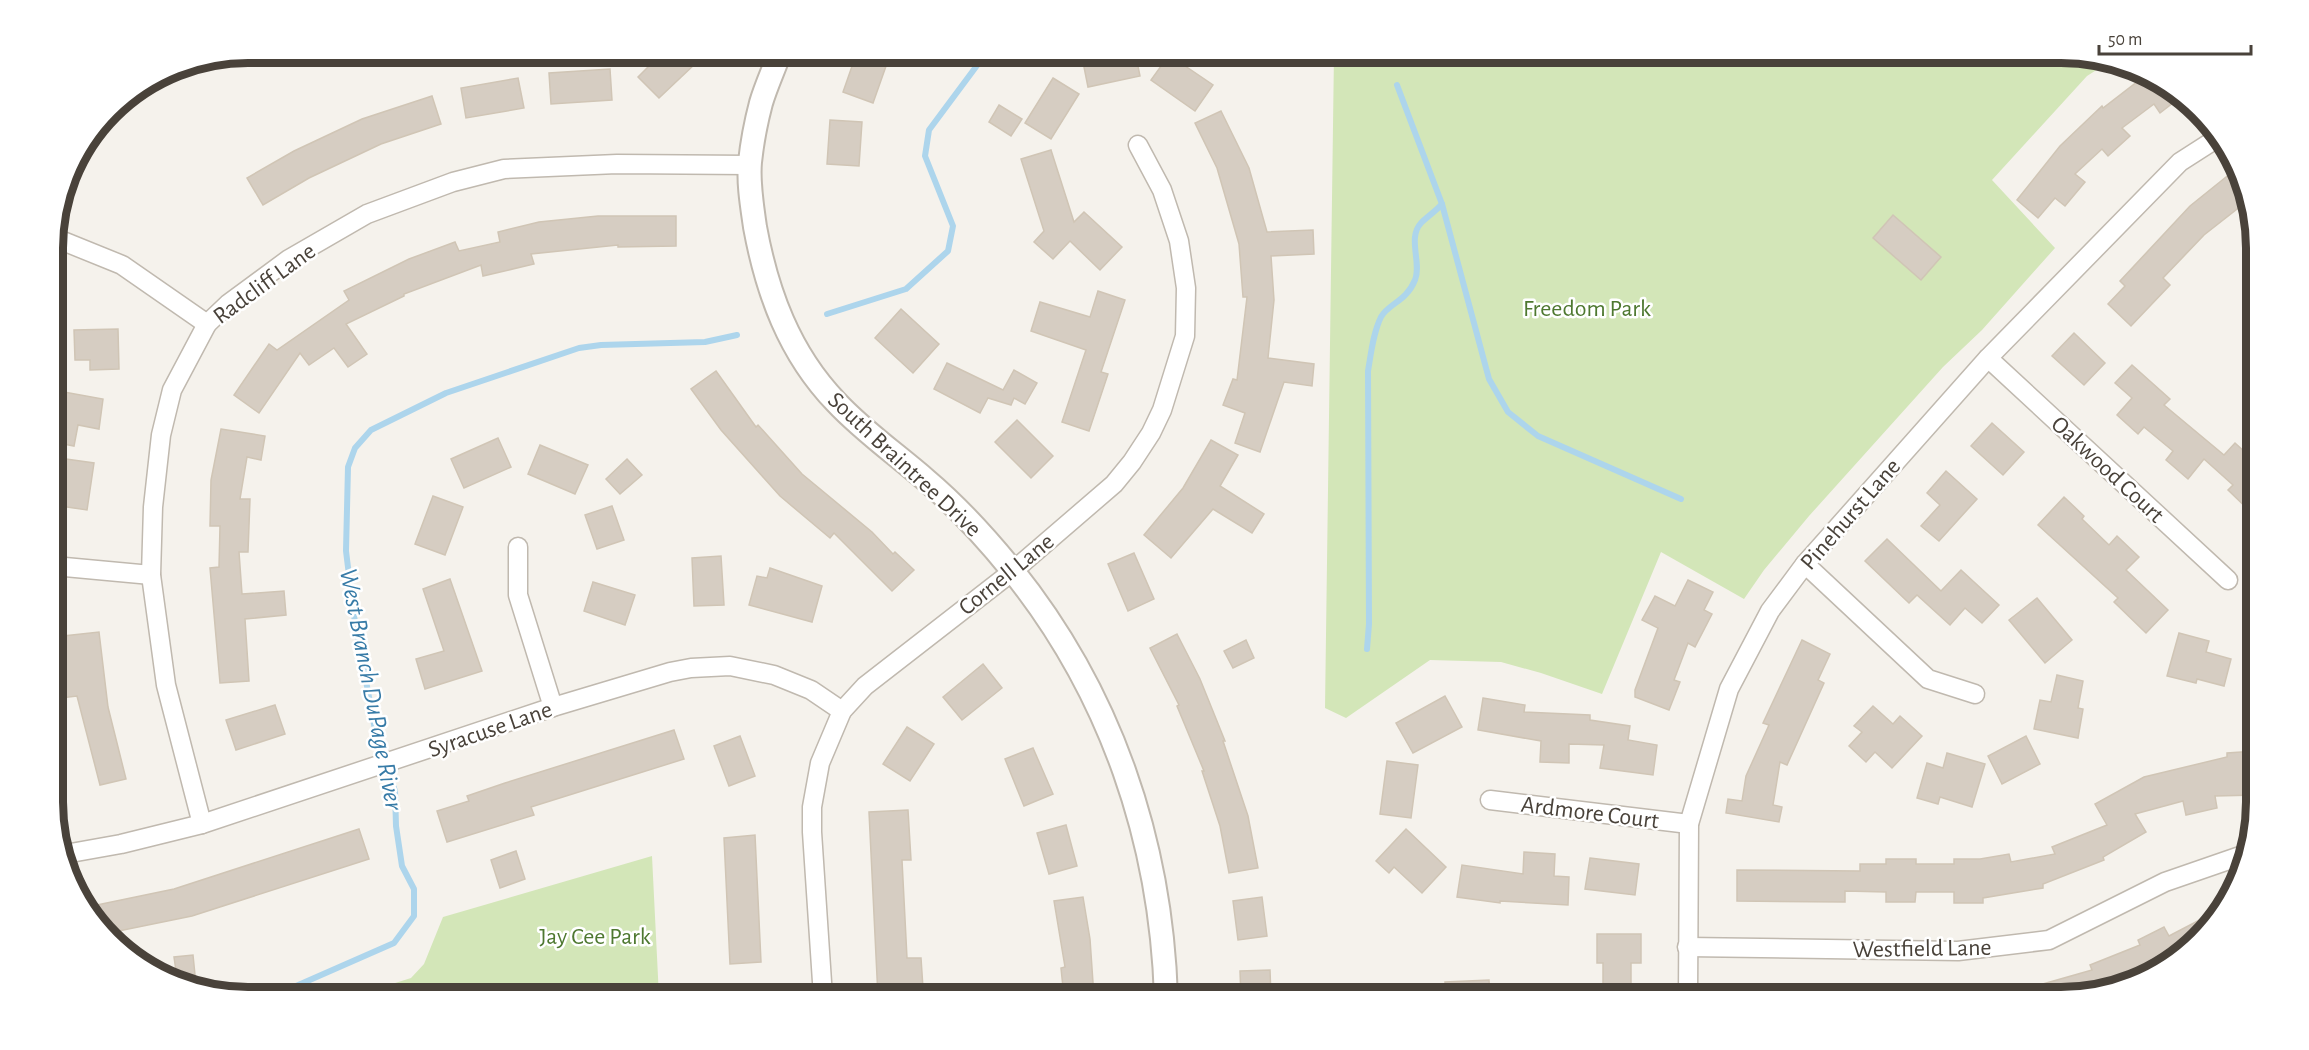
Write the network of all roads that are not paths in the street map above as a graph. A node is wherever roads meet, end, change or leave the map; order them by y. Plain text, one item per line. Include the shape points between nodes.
1 (776, 63) edge
2 (2212, 141) edge
3 (1138, 145) dead end
4 (750, 165) junction
5 (63, 241) edge
6 (207, 324) junction
7 (1988, 358) junction
8 (518, 547) dead end
9 (1804, 564) junction
10 (63, 567) edge
11 (1013, 571) junction
12 (151, 575) junction
13 (2228, 580) dead end
14 (1975, 694) dead end
15 (553, 707) junction
16 (842, 711) junction
17 (1490, 800) dead end
18 (202, 824) junction
19 (1689, 824) junction
20 (70, 853) edge
21 (2237, 857) edge
22 (1687, 947) junction
23 (822, 987) edge
24 (1165, 987) edge
25 (1688, 987) edge

1 - 4 street, South Braintree Drive via 761,103
2 - 7 street, Pinehurst Lane via 2180,162
3 - 11 street, Cornell Lane via 1162,190 1179,241 1186,288 1185,336 1162,410 1132,462 1114,484
4 - 6 street, Radcliff Lane via 617,164 504,169 453,182 367,214 289,259
4 - 11 street, South Braintree Drive via 752,207 765,272 774,305 802,360 836,402 950,501
5 - 6 street via 122,265
6 - 12 street, Radcliff Lane via 172,390 161,435
7 - 9 street, Pinehurst Lane
7 - 13 street, Oakwood Court
8 - 15 street via 518,595
9 - 14 street via 1928,679
9 - 19 street, Pinehurst Lane via 1770,611 1729,689
10 - 12 street
11 - 16 street, Cornell Lane via 865,686
11 - 24 street, South Braintree Drive via 1073,658 1118,753 1151,863
12 - 18 street, Radcliff Lane via 166,685
15 - 16 street, Syracuse Lane via 670,672 710,665 753,669 793,681
15 - 18 street, Syracuse Lane
16 - 23 street, Cornell Lane via 820,763 812,807
17 - 19 street, Ardmore Court
18 - 20 street, Syracuse Lane
19 - 22 street, Pinehurst Lane
21 - 22 street, Westfield Lane via 2165,882 2049,940 1958,951
22 - 25 street, Pinehurst Lane

